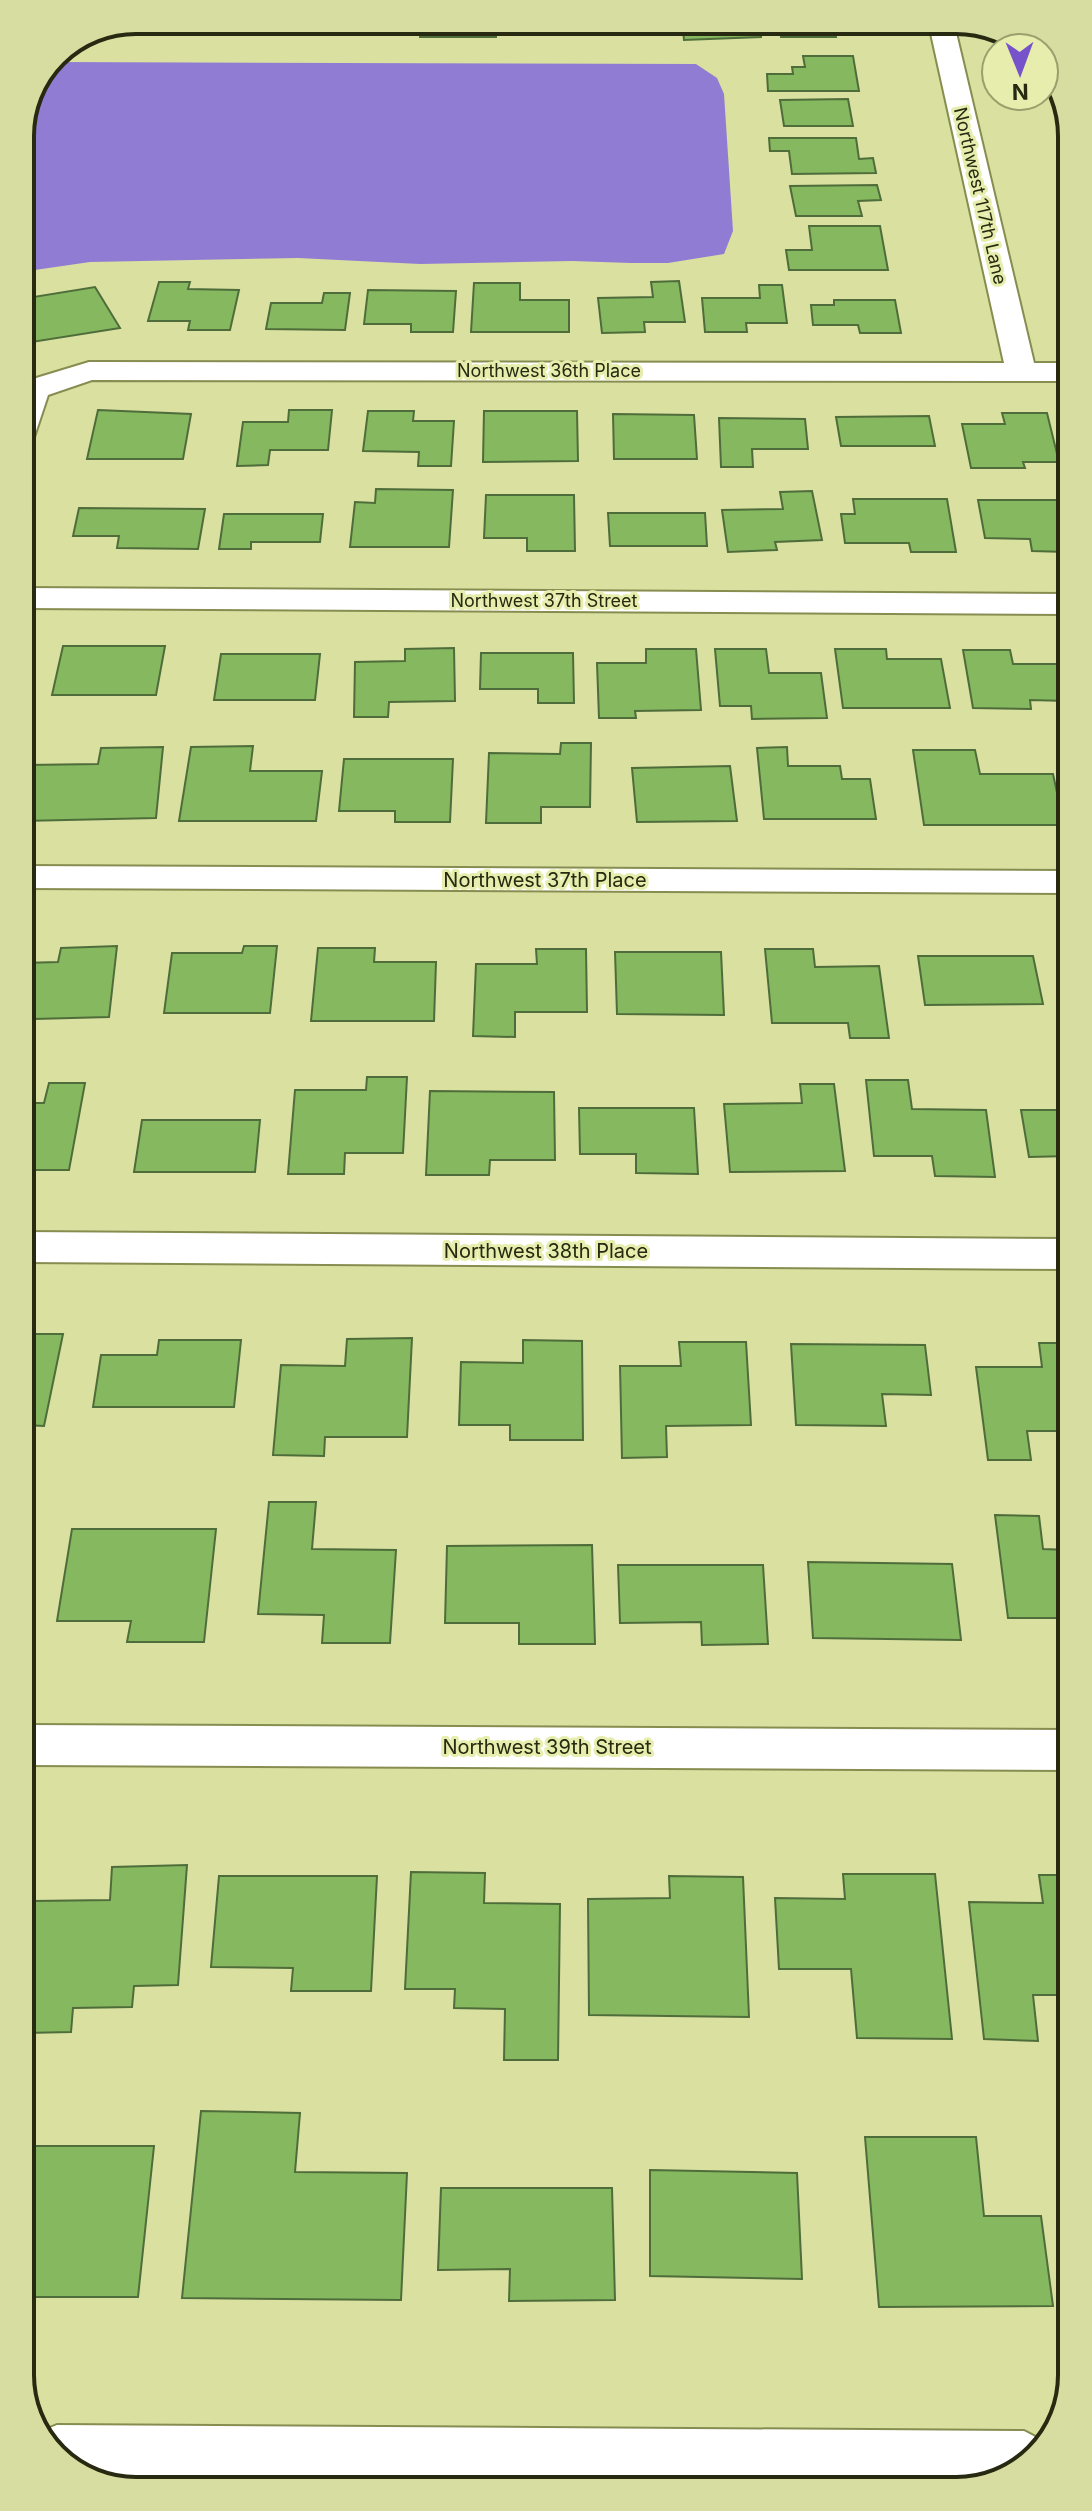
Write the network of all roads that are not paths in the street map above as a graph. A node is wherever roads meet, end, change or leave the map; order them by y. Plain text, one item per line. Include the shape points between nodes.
1 (943, 34) edge
2 (1021, 372) junction
3 (1058, 372) edge
4 (34, 389) edge
5 (34, 598) edge
6 (1058, 604) edge
7 (34, 877) edge
8 (1058, 882) edge
9 (34, 1247) edge
10 (1058, 1254) edge
11 (34, 1745) edge
12 (1058, 1750) edge
13 (73, 2455) edge
14 (1010, 2461) edge

1 - 2 street, Northwest 117th Lane
2 - 3 street, Northwest 36th Place
2 - 4 street, Northwest 36th Place via 89,371
5 - 6 street, Northwest 37th Street
7 - 8 street, Northwest 37th Place
9 - 10 street, Northwest 38th Place
11 - 12 street, Northwest 39th Street
13 - 14 street

